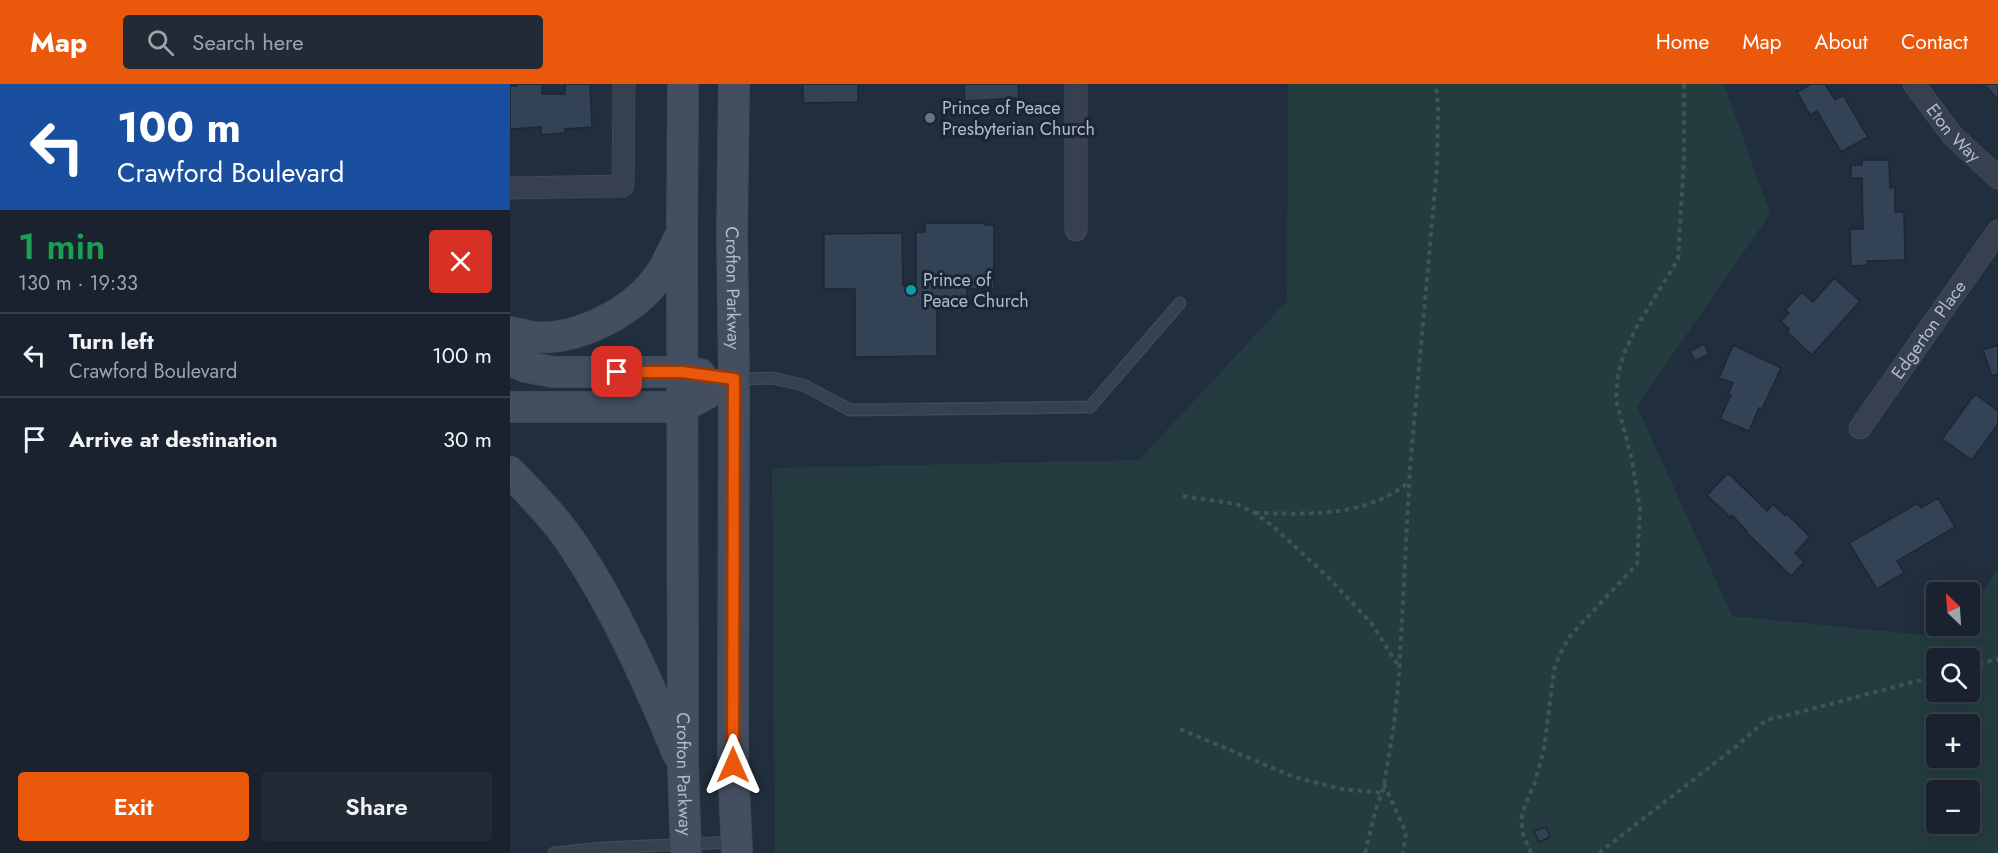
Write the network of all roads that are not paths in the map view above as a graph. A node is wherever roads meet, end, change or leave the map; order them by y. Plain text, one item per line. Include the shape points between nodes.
1 (624, 84) edge
2 (683, 84) edge
3 (734, 84) edge
4 (1076, 84) edge
5 (1914, 84) edge
6 (1998, 178) edge
7 (510, 188) edge
8 (1076, 230) dead end
9 (1998, 231) edge
10 (682, 233) junction
11 (1180, 303) dead end
12 (510, 332) edge
13 (510, 360) edge
14 (682, 372) junction
15 (734, 379) junction
16 (682, 406) junction
17 (510, 407) edge
18 (1860, 428) dead end
19 (510, 472) edge
20 (683, 767) junction
21 (736, 847) edge
22 (686, 848) edge
23 (554, 853) edge

1 - 7 street via 623,186
2 - 10 street, Crofton Parkway
3 - 15 street, Crofton Parkway
4 - 8 street
5 - 6 street, Eton Way via 1952,135
9 - 18 street, Edgerton Place
10 - 12 street via 660,274 645,291 596,326 569,334 534,337
10 - 14 street, Crofton Parkway
11 - 15 lane via 1090,407 850,410 803,385 772,378
13 - 14 street via 553,372
14 - 15 street
14 - 16 street, Crofton Parkway
15 - 16 street
15 - 21 street, Crofton Parkway
16 - 17 street
16 - 20 street, Crofton Parkway
19 - 20 street via 544,507 599,587 653,694
20 - 22 street, Crofton Parkway
21 - 22 lane
22 - 23 lane

